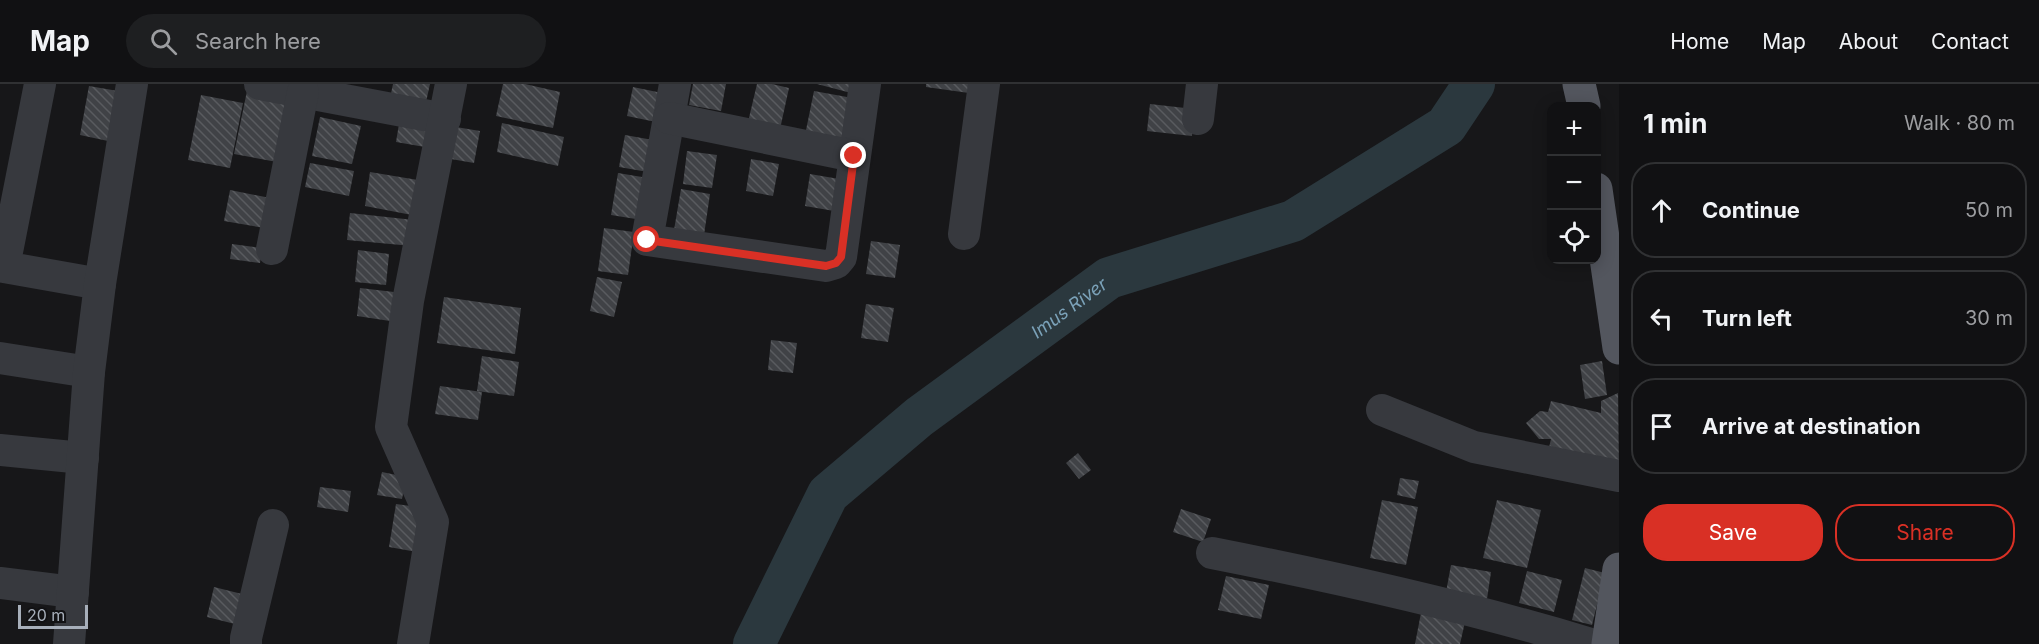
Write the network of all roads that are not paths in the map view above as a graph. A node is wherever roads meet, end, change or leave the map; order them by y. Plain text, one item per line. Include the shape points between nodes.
1 (40, 84) edge
2 (132, 84) edge
3 (261, 84) edge
4 (451, 84) edge
5 (675, 84) edge
6 (865, 84) edge
7 (984, 84) edge
8 (1202, 84) edge
9 (1579, 84) edge
10 (303, 92) junction
11 (1583, 102) edge
12 (669, 118) junction
13 (445, 119) junction
14 (1198, 119) dead end
15 (854, 156) junction
16 (1599, 210) edge
17 (964, 234) dead end
18 (272, 249) dead end
19 (100, 284) junction
20 (1619, 348) edge
21 (0, 358) edge
22 (89, 372) junction
23 (1382, 410) dead end
24 (0, 450) edge
25 (82, 458) junction
26 (1619, 476) edge
27 (273, 525) dead end
28 (1212, 554) dead end
29 (1619, 568) edge
30 (0, 583) edge
31 (73, 592) junction
32 (1607, 643) edge
33 (69, 644) edge
34 (246, 644) edge
35 (413, 644) edge

1 - 19 street via 4,267
2 - 19 street
3 - 10 street
4 - 13 street
5 - 12 street
6 - 15 street
7 - 17 street
8 - 14 street
9 - 11 main road
10 - 13 street
10 - 18 street
12 - 15 street
12 - 15 street via 647,240 826,266 836,263 841,257
13 - 35 street via 408,301 391,427 433,522
16 - 20 main road
19 - 22 street
21 - 22 street
22 - 25 street
23 - 26 street via 1474,447
24 - 25 street
25 - 31 street
27 - 34 street
28 - 32 street via 1346,580
29 - 32 main road
30 - 31 street
31 - 33 street

